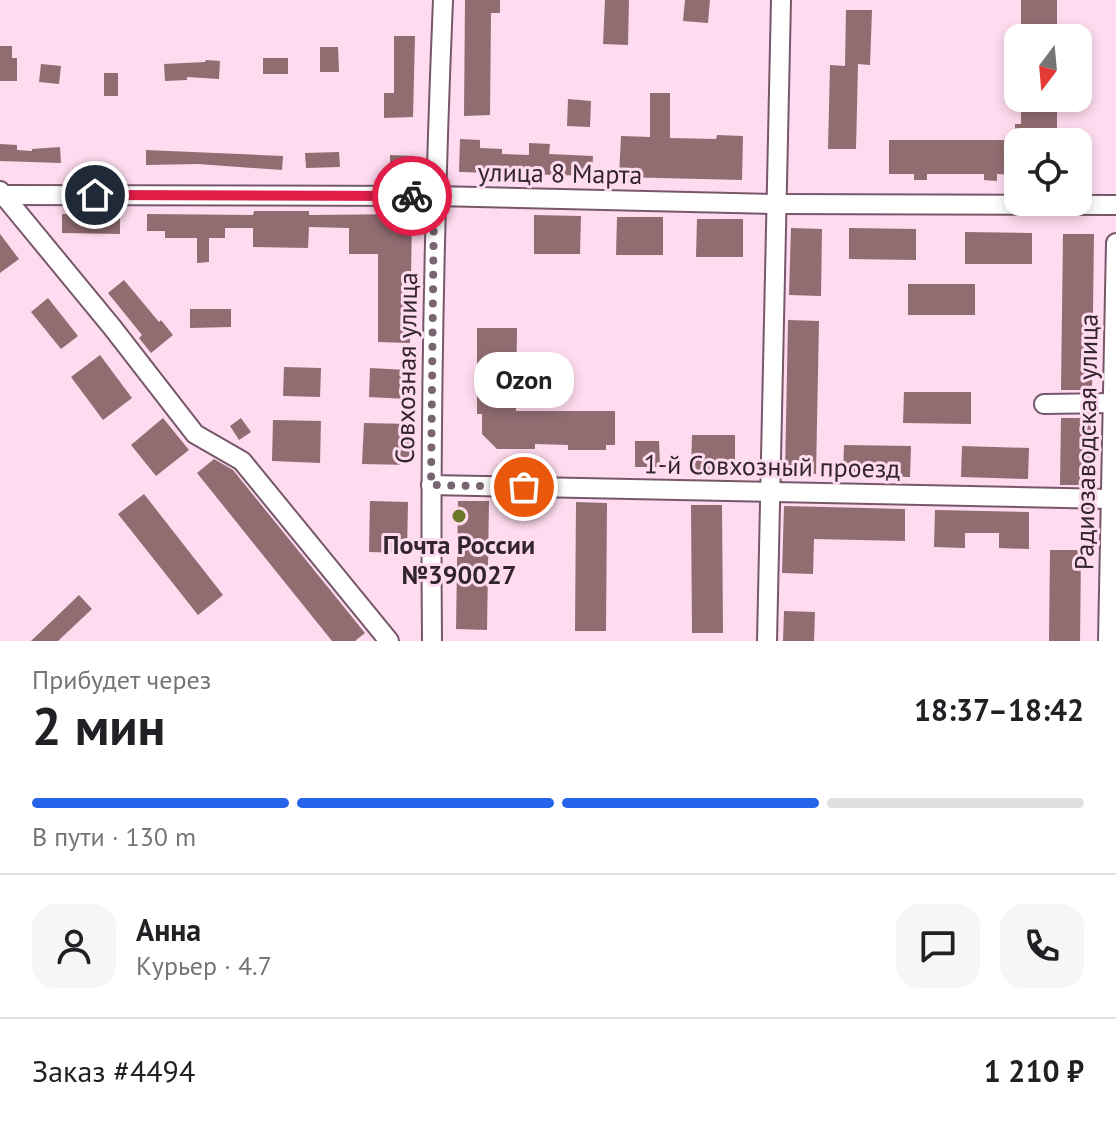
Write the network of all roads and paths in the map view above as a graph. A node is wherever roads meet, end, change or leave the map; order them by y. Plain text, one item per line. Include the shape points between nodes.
1 (443, 0) edge
2 (781, 0) edge
3 (2, 193) edge
4 (434, 196) junction
5 (775, 204) junction
6 (1116, 205) edge
7 (1116, 243) edge
8 (1113, 403) junction
9 (1044, 404) dead end
10 (431, 485) junction
11 (771, 492) junction
12 (1112, 499) junction
13 (389, 641) edge
14 (432, 641) edge
15 (767, 641) edge
16 (1108, 641) edge

1 - 4 street, Совхозная улица
2 - 5 street
3 - 4 street, улица 8 Марта
3 - 13 street via 195,434 242,461
4 - 5 street, улица 8 Марта
4 - 10 street, Совхозная улица
5 - 6 street, улица 8 Марта
5 - 11 street
7 - 8 street, Радиозаводская улица
8 - 9 street
8 - 12 street, Радиозаводская улица
10 - 11 street, 1-й Совхозный проезд
10 - 14 street, Совхозная улица
11 - 12 street, 1-й Совхозный проезд
11 - 15 street
12 - 16 street, Радиозаводская улица

